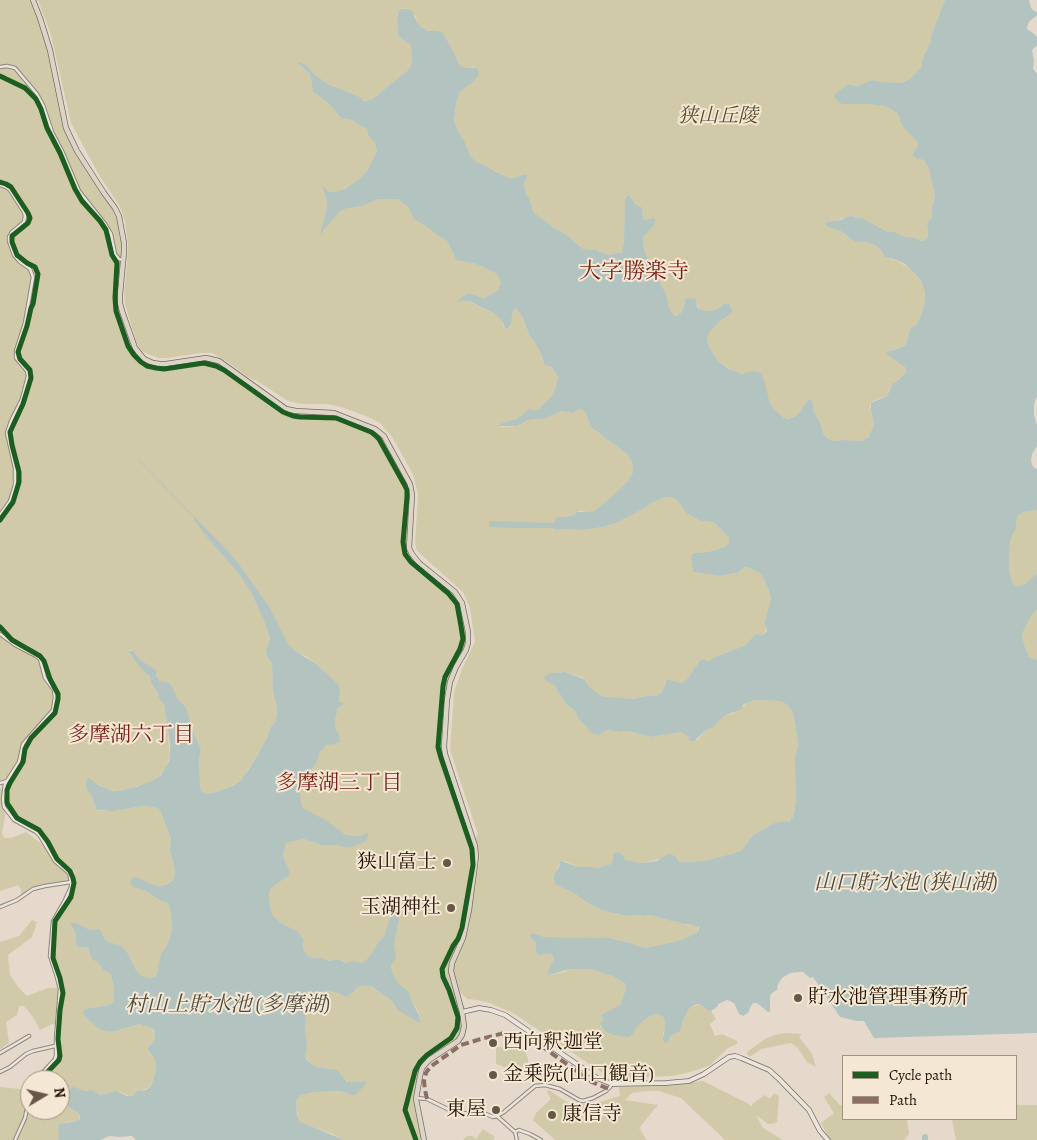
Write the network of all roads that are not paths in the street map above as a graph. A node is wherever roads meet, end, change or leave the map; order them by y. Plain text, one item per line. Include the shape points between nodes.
1 (32, 0) edge
2 (0, 67) edge
3 (0, 185) edge
4 (124, 260) junction
5 (0, 515) edge
6 (0, 634) edge
7 (7, 781) junction
8 (0, 782) edge
9 (71, 882) junction
10 (0, 908) edge
11 (462, 1012) junction
12 (29, 1036) dead end
13 (56, 1046) junction
14 (0, 1053) edge
15 (45, 1070) edge
16 (0, 1072) edge
17 (612, 1084) junction
18 (416, 1098) junction
19 (497, 1116) junction
20 (24, 1120) edge
21 (515, 1132) junction
22 (15, 1140) edge
23 (424, 1140) edge
24 (517, 1140) edge
25 (541, 1140) edge
26 (828, 1140) edge

1 - 4 main road via 50,50 66,128 77,151 115,208 124,243
2 - 4 street via 15,68 37,94 79,191 106,224 115,254
3 - 5 street via 10,190 24,212 24,222 12,232 9,241 14,255 30,269 33,277 26,320 16,353 18,362 28,372 28,378 7,432 15,468 15,485 10,501
4 - 11 main road via 120,294 122,311 135,348 144,359 166,364 206,358 219,361 286,409 334,413 371,427 384,436 408,481 412,494 409,548 420,563 457,595 468,632 467,648 450,682 444,744 476,856 463,938 452,963
6 - 7 street via 40,659 55,697 53,710 24,742 19,762
7 - 8 street
7 - 9 street via 4,807 14,820 38,834 55,861 68,873
9 - 10 street via 33,889
9 - 13 street via 53,921 50,956 60,990
11 - 17 street via 480,1008 504,1015 597,1078
11 - 18 main road via 462,1035 422,1068
12 - 14 street
13 - 15 street via 55,1059
13 - 16 street via 26,1054
17 - 19 street via 609,1089 583,1101 560,1089 537,1085
17 - 26 street via 689,1081 729,1057 737,1057 769,1070 779,1079 809,1110
18 - 19 street via 427,1099 458,1114 481,1112
18 - 23 main road
19 - 21 street
20 - 22 street
21 - 24 street
21 - 25 street via 519,1130

